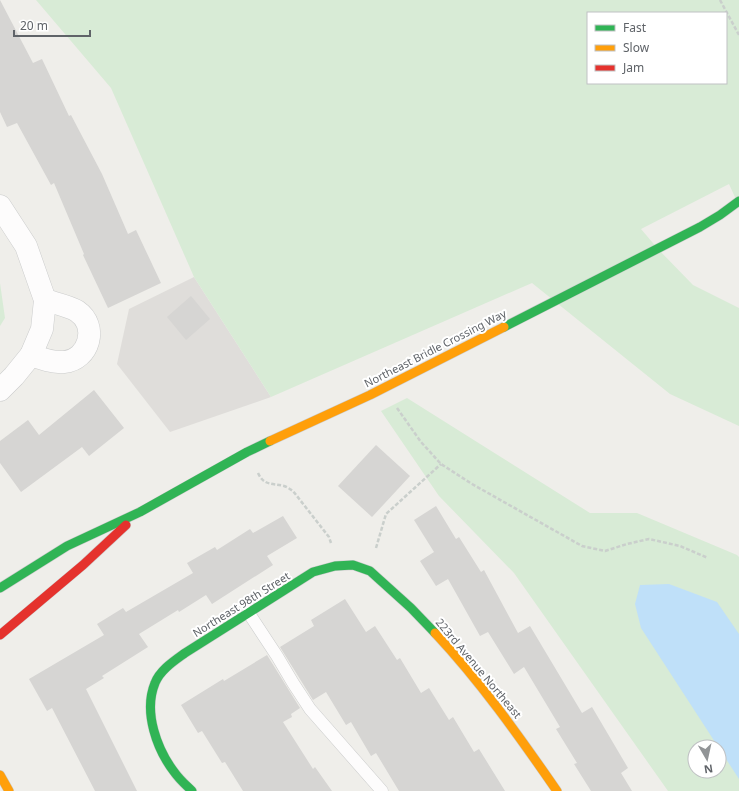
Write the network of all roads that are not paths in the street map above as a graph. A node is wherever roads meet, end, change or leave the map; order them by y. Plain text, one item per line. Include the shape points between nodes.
1 (739, 201) edge
2 (0, 206) edge
3 (45, 300) junction
4 (31, 355) junction
5 (0, 390) edge
6 (140, 512) junction
7 (370, 571) joint
8 (0, 588) edge
9 (248, 612) junction
10 (0, 635) edge
11 (0, 776) edge
12 (9, 791) edge
13 (192, 791) edge
14 (382, 791) edge
15 (557, 791) edge

1 - 6 street, Northeast Bridle Crossing Way via 691,231 370,395 247,452
2 - 3 street via 26,246
3 - 4 street via 42,329
3 - 4 street via 77,311 85,319 90,332 88,346 74,360 64,362
4 - 5 street
6 - 8 street, Northeast Bridle Crossing Way via 67,546
6 - 10 street, Northeast Bridle Crossing Way via 83,565
7 - 9 street, Northeast 98th Street via 353,565 313,572
7 - 15 street, 223rd Avenue Northeast via 411,608 450,649 516,732
9 - 13 street, Northeast 98th Street via 185,653 168,666 155,683 150,703 151,719 159,744 174,772
9 - 14 lane via 310,708
11 - 12 street

